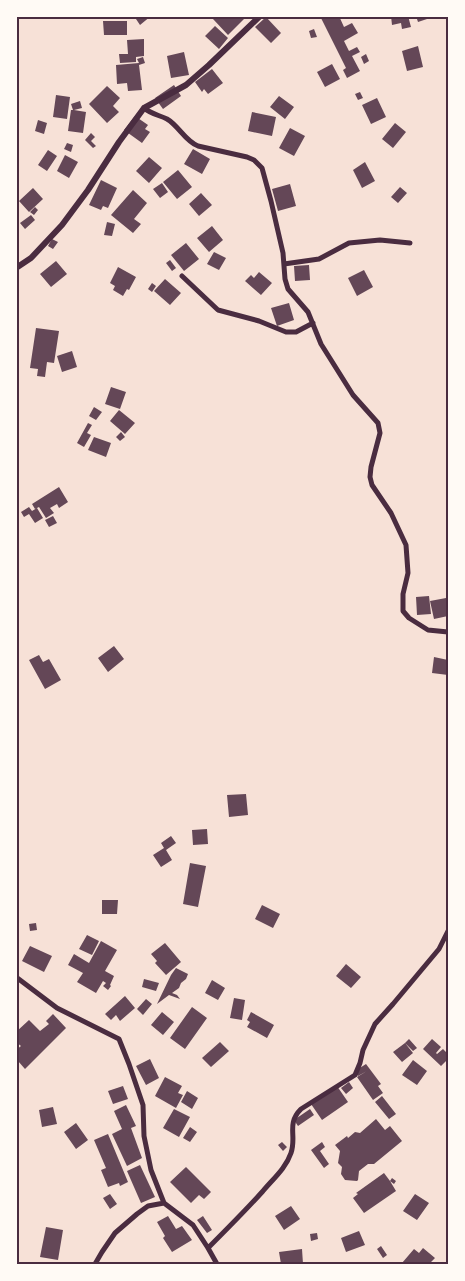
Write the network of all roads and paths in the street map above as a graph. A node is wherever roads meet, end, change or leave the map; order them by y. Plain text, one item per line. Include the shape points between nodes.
1 (260, 16) edge
2 (144, 108) junction
3 (410, 243) dead end
4 (284, 264) junction
5 (16, 268) edge
6 (182, 276) dead end
7 (313, 323) junction
8 (448, 632) edge
9 (448, 931) edge
10 (16, 977) edge
11 (164, 1203) junction
12 (208, 1248) junction
13 (95, 1264) edge
14 (217, 1264) edge

1 - 2 street via 186,85
2 - 4 street via 168,120 191,143 247,157 262,168
2 - 5 street via 62,225
3 - 4 street via 349,243 319,259
4 - 7 street via 288,289
6 - 7 street via 218,310 286,332 296,332
7 - 8 street via 321,344 353,395 378,423 380,433 370,477 406,545 408,573 403,611 428,630
9 - 12 street via 439,949 375,1024 355,1075 295,1116 292,1152 281,1171
10 - 11 street via 57,1008 119,1039 143,1105 151,1170
11 - 12 street via 193,1225
11 - 13 street via 148,1206 137,1214 116,1233
12 - 14 street

